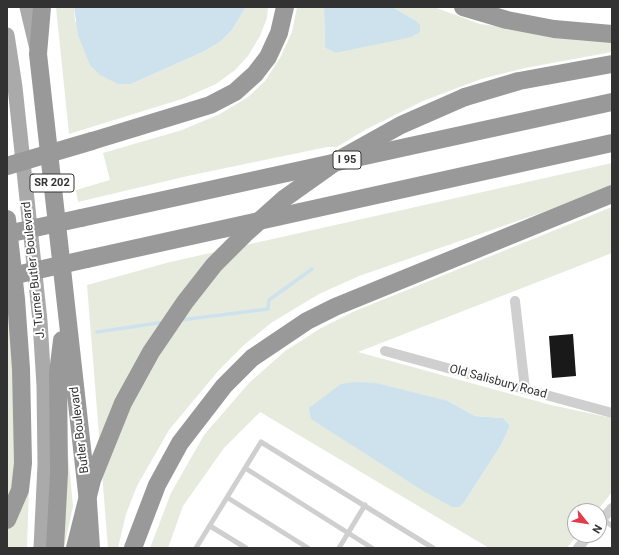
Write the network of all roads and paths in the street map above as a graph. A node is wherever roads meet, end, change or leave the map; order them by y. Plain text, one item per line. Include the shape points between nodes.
1 (27, 7) edge
2 (42, 7) edge
3 (285, 7) edge
4 (463, 7) edge
5 (612, 34) edge
6 (7, 35) edge
7 (38, 54) junction
8 (612, 64) edge
9 (612, 102) edge
10 (612, 144) edge
11 (7, 166) edge
12 (612, 194) edge
13 (7, 219) edge
14 (7, 234) edge
15 (7, 277) edge
16 (515, 301) dead end
17 (66, 313) junction
18 (385, 351) dead end
19 (525, 389) junction
20 (612, 413) edge
21 (245, 468) junction
22 (228, 498) junction
23 (365, 505) junction
24 (7, 520) edge
25 (210, 526) junction
26 (348, 533) junction
27 (41, 548) edge
28 (55, 548) edge
29 (75, 548) edge
30 (91, 548) edge
31 (134, 548) edge
32 (196, 548) edge
33 (246, 548) edge
34 (308, 548) edge
35 (339, 548) edge
36 (372, 548) edge
37 (433, 548) edge

1 - 7 main road, SR 202
2 - 7 highway
3 - 11 highway, bridge via 279,32 268,57 255,74 234,92 210,105
4 - 5 highway via 507,20 554,29
6 - 27 main road, J. Turner Butler Boulevard / SR 202 via 18,110 40,321 45,464
7 - 17 highway, SR 202
8 - 29 highway, bridge via 519,81 465,97 401,125 340,159 285,198 247,232 214,265 185,302 151,352 123,403 92,480
9 - 14 highway, I 95, bridge
10 - 15 highway, bridge
12 - 31 highway via 335,308 300,325 252,358 224,386 180,443 157,485
13 - 24 highway via 21,369 23,450 20,490
16 - 19 street
17 - 28 highway via 58,373 59,473
17 - 30 highway, Butler Boulevard / SR 202 via 88,494
18 - 19 street, Old Salisbury Road
19 - 20 street, Old Salisbury Road
21 - 22 lane
21 - 23 lane via 261,442
21 - 26 lane
22 - 25 lane
22 - 34 lane
23 - 26 lane
23 - 37 lane
25 - 32 lane
25 - 33 lane
26 - 35 lane
26 - 36 lane

